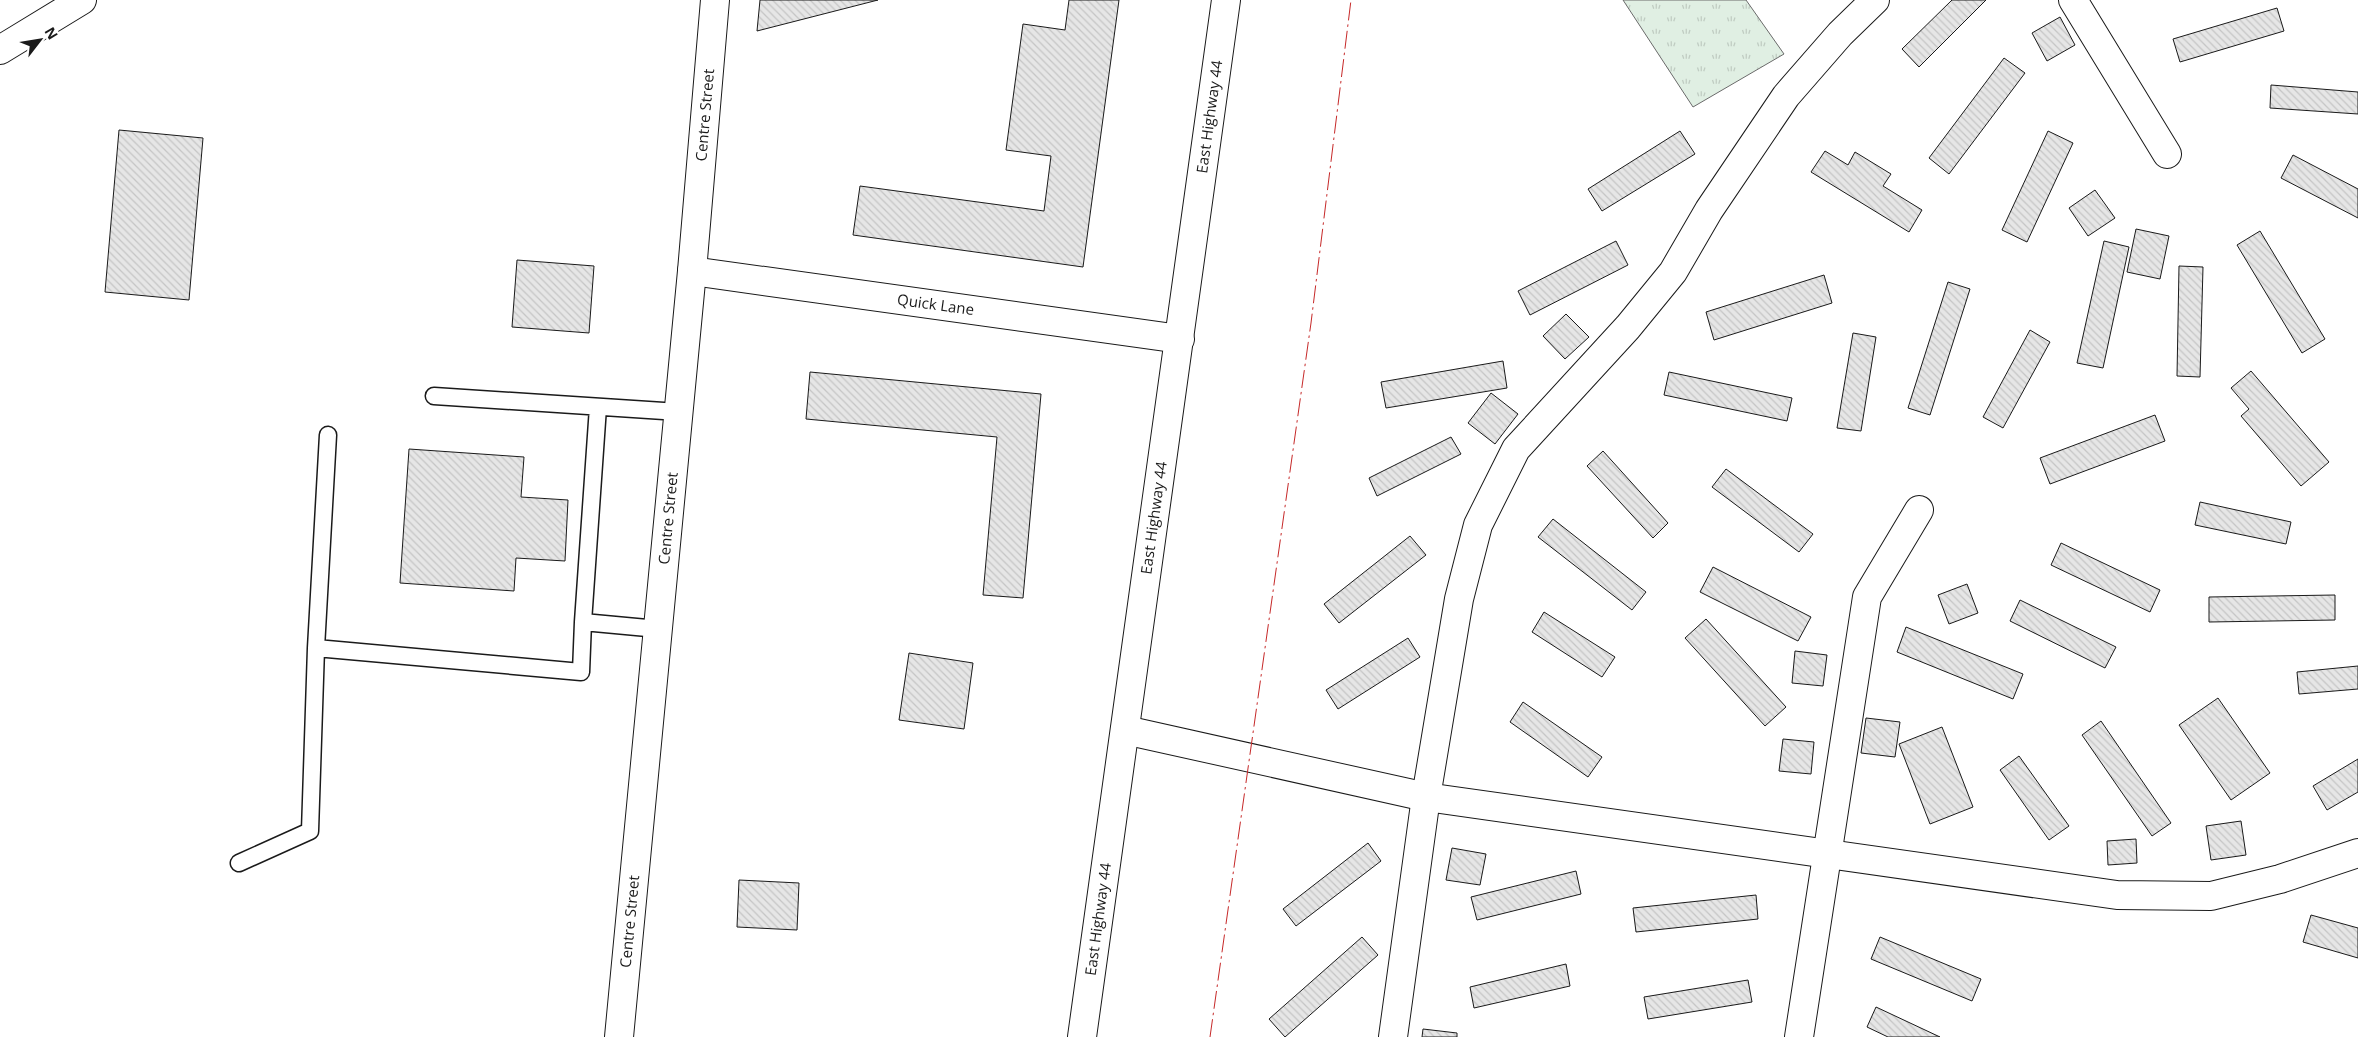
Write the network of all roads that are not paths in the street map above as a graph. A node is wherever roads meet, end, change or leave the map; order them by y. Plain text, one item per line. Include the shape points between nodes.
1 (82, 0) edge
2 (715, 0) edge
3 (1226, 0) edge
4 (1875, 0) edge
5 (2073, 0) edge
6 (0, 50) edge
7 (2167, 154) dead end
8 (692, 271) junction
9 (1180, 339) junction
10 (434, 396) dead end
11 (598, 407) junction
12 (679, 412) junction
13 (328, 435) dead end
14 (1919, 510) dead end
15 (583, 622) junction
16 (658, 629) junction
17 (316, 648) junction
18 (1125, 730) junction
19 (1426, 798) junction
20 (2358, 853) edge
21 (1827, 855) junction
22 (239, 863) dead end
23 (619, 1037) edge
24 (1082, 1037) edge
25 (1392, 1037) edge
26 (1799, 1037) edge

1 - 6 street
2 - 8 street, Centre Street
3 - 9 street, East Highway 44
4 - 19 street via 1840,34 1786,96 1709,210 1673,272 1628,327 1516,449 1478,525 1459,599
5 - 7 street
8 - 9 street, Quick Lane
8 - 12 street, Centre Street
9 - 18 street, East Highway 44
10 - 11 lane
11 - 12 lane
11 - 15 lane
12 - 16 street, Centre Street
13 - 17 lane
14 - 21 street via 1866,597
15 - 16 lane
15 - 17 lane via 582,672
16 - 23 street, Centre Street
17 - 22 lane via 310,831
18 - 19 street
18 - 24 street, East Highway 44
19 - 21 street
19 - 25 street
20 - 21 street via 2280,879 2211,896 2117,895
21 - 26 street

